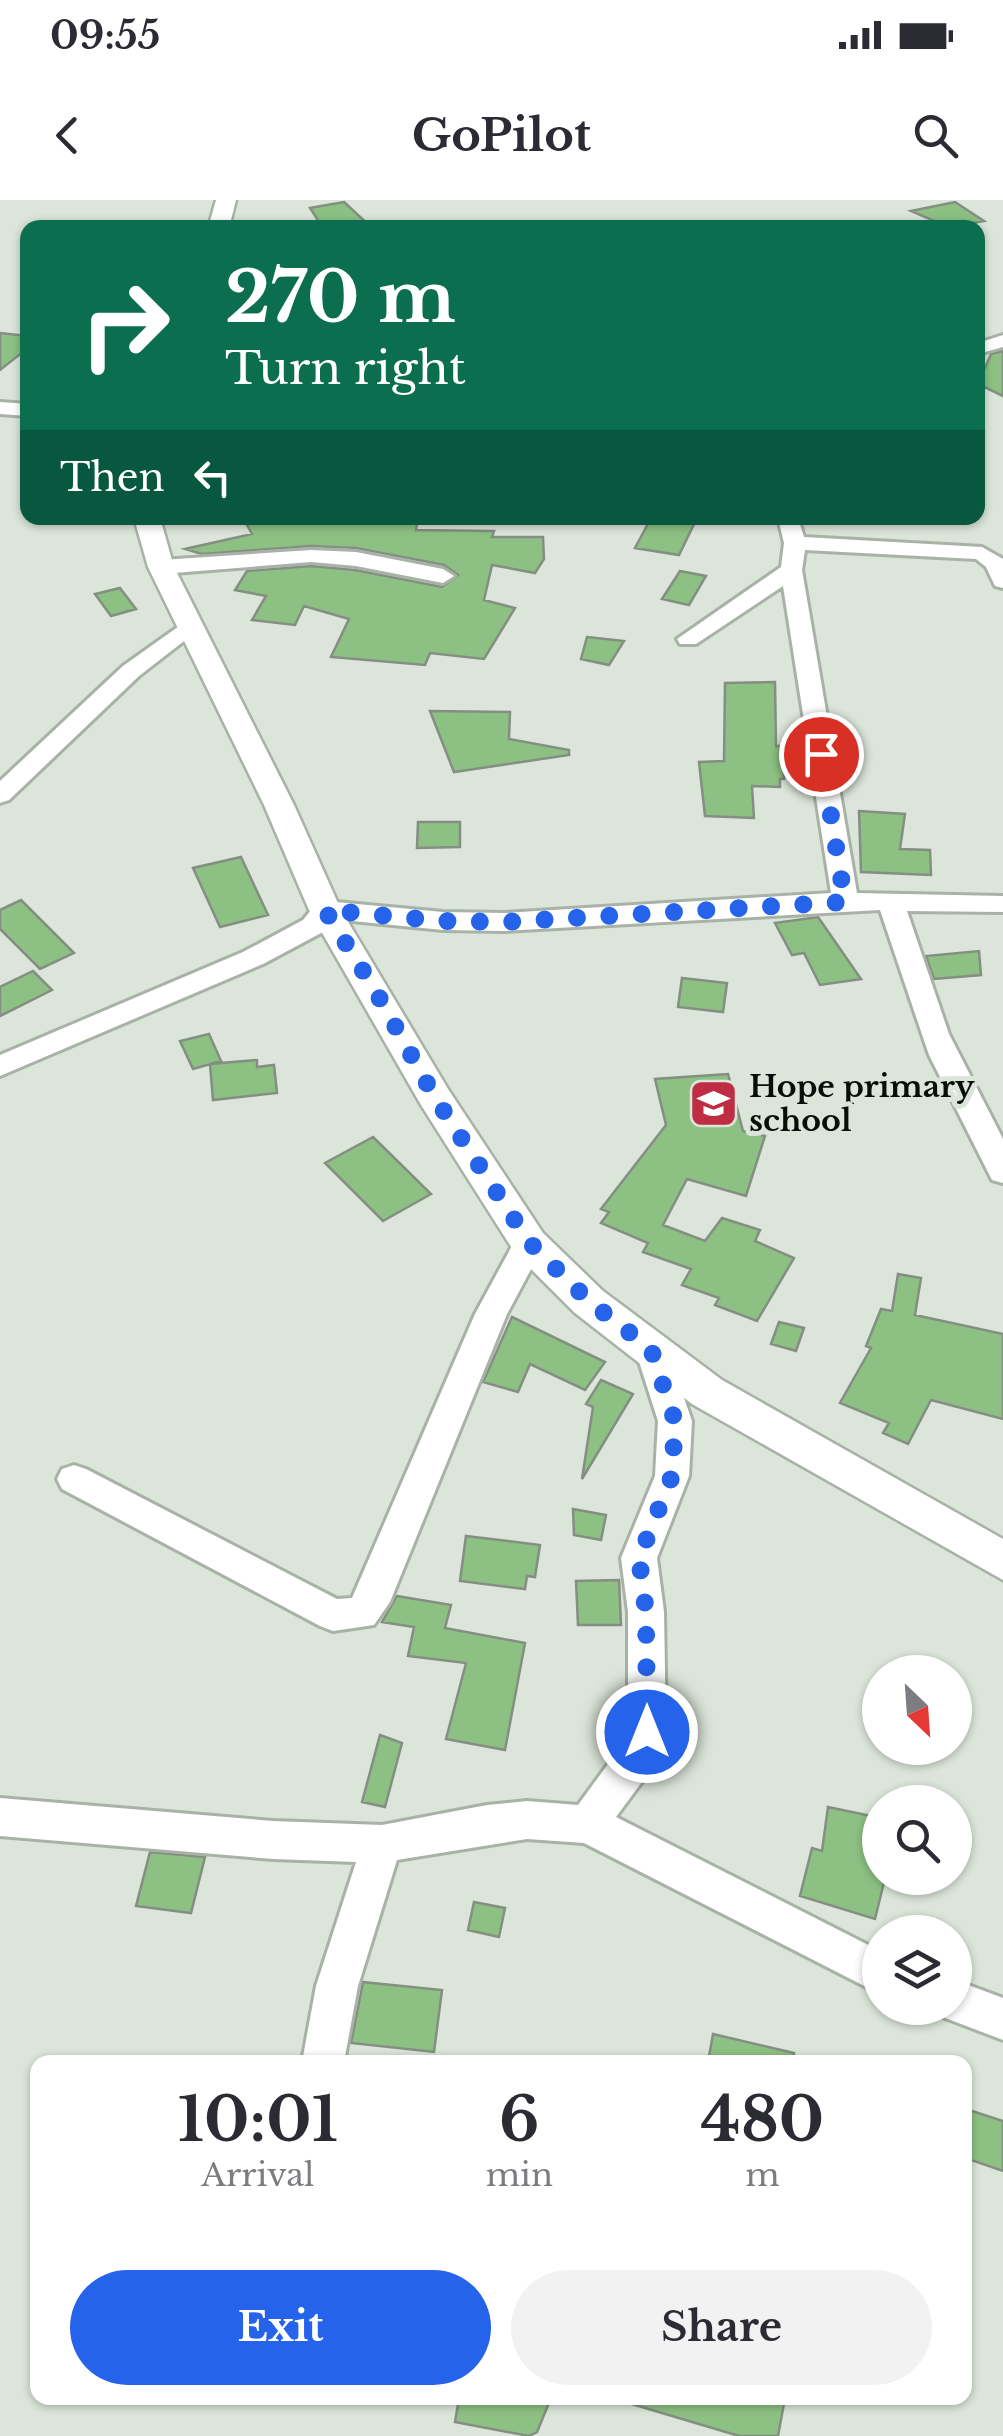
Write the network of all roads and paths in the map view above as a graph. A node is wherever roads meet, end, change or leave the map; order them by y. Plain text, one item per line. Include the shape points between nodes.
1 (149, 525) edge
2 (790, 525) edge
3 (794, 543) junction
4 (161, 567) junction
5 (792, 570) junction
6 (444, 576) dead end
7 (1003, 581) edge
8 (189, 626) junction
9 (688, 640) dead end
10 (0, 795) edge
11 (891, 901) junction
12 (845, 902) junction
13 (1003, 904) edge
14 (325, 910) junction
15 (0, 1066) edge
16 (996, 1137) edge
17 (1003, 1172) edge
18 (529, 1242) junction
19 (651, 1349) junction
20 (74, 1479) dead end
21 (1003, 1561) edge
22 (0, 1816) edge
23 (588, 1824) junction
24 (382, 1844) junction
25 (862, 1963) edge
26 (972, 2007) edge
27 (1003, 2019) edge
28 (325, 2055) edge

1 - 4 street
2 - 3 street
3 - 5 street
3 - 7 street via 966,550 989,556
4 - 6 street via 311,556
4 - 8 street
5 - 9 street
5 - 12 street
8 - 10 street
8 - 14 street
11 - 12 street
11 - 13 street
11 - 16 street via 953,1075
12 - 14 street via 504,922
14 - 15 street via 313,926 252,958
14 - 18 street
16 - 17 street
18 - 19 street
18 - 20 street via 491,1314 362,1614 333,1615
19 - 21 street via 707,1392
19 - 23 street via 675,1421 672,1476 639,1558 647,1732
22 - 24 street
23 - 24 street via 527,1820
23 - 25 street
24 - 28 street via 337,1986
26 - 27 street

